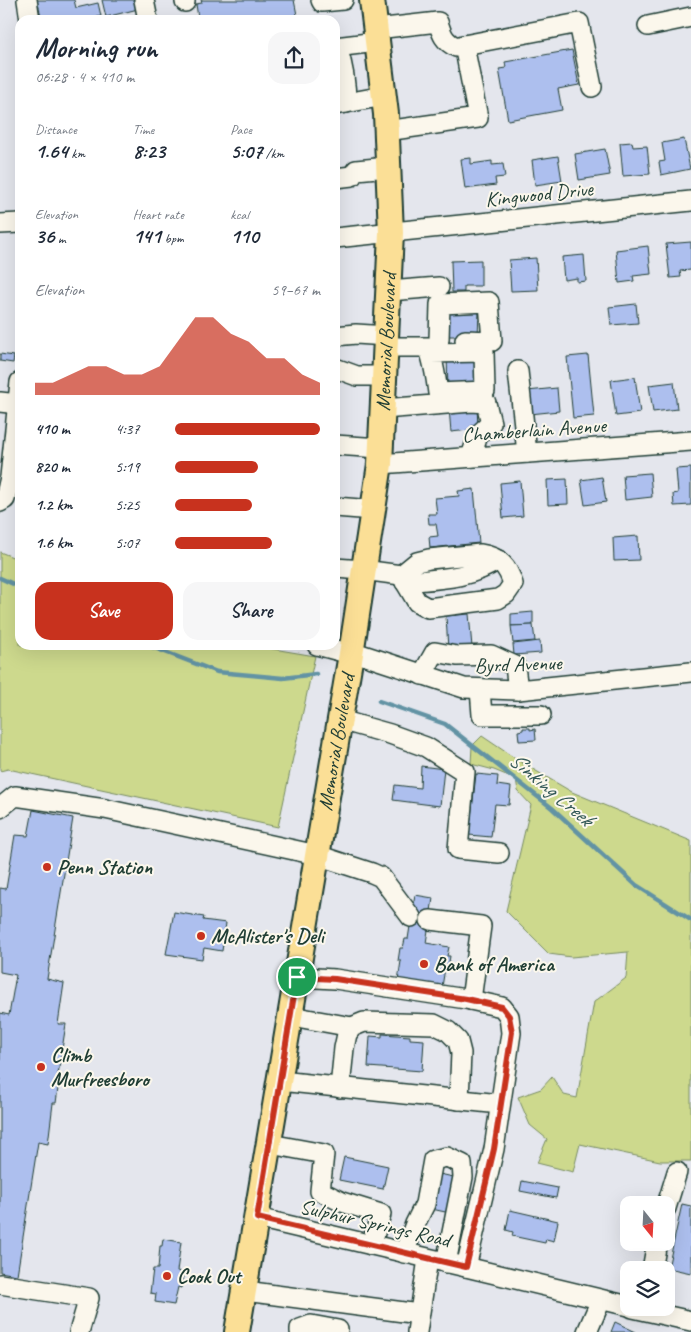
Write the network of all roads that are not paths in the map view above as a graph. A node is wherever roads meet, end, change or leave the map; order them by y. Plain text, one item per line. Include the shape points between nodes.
1 (27, 0) edge
2 (144, 0) edge
3 (343, 0) edge
4 (372, 0) edge
5 (321, 1) edge
6 (29, 15) edge
7 (147, 15) edge
8 (691, 17) edge
9 (648, 26) dead end
10 (377, 35) junction
11 (464, 45) junction
12 (340, 46) edge
13 (340, 57) edge
14 (592, 87) dead end
15 (384, 96) junction
16 (340, 104) edge
17 (386, 131) junction
18 (388, 167) junction
19 (348, 175) edge
20 (691, 201) edge
21 (15, 223) edge
22 (0, 224) edge
23 (391, 233) junction
24 (340, 238) edge
25 (439, 286) dead end
26 (389, 291) junction
27 (340, 336) edge
28 (387, 342) junction
29 (433, 347) dead end
30 (340, 370) edge
31 (518, 371) dead end
32 (385, 376) junction
33 (15, 392) edge
34 (9, 403) edge
35 (383, 409) junction
36 (691, 441) edge
37 (340, 445) edge
38 (527, 453) junction
39 (380, 456) junction
40 (471, 457) junction
41 (0, 502) edge
42 (340, 507) edge
43 (372, 510) junction
44 (340, 568) edge
45 (364, 570) junction
46 (403, 579) junction
47 (340, 650) edge
48 (351, 652) junction
49 (691, 672) edge
50 (422, 674) junction
51 (480, 689) junction
52 (518, 690) junction
53 (541, 715) dead end
54 (340, 720) junction
55 (0, 808) edge
56 (499, 853) dead end
57 (317, 855) junction
58 (411, 917) dead end
59 (430, 920) dead end
60 (297, 977) junction
61 (471, 1000) junction
62 (291, 1016) junction
63 (352, 1026) junction
64 (280, 1081) junction
65 (340, 1088) junction
66 (459, 1100) junction
67 (500, 1104) junction
68 (270, 1144) junction
69 (677, 1172) dead end
70 (670, 1196) edge
71 (257, 1218) junction
72 (371, 1245) junction
73 (404, 1253) junction
74 (437, 1261) junction
75 (466, 1267) junction
76 (0, 1284) edge
77 (245, 1291) junction
78 (601, 1300) junction
79 (342, 1304) junction
80 (620, 1304) edge
81 (671, 1316) edge
82 (691, 1321) edge
83 (418, 1323) edge
84 (338, 1331) edge
85 (79, 1332) edge
86 (238, 1332) edge
87 (300, 1332) edge
88 (587, 1332) edge

1 - 6 street
2 - 7 street
3 - 5 street
4 - 10 main road, Memorial Boulevard
8 - 9 street
10 - 11 street via 438,22 447,43 456,48
10 - 12 street
10 - 15 main road, Memorial Boulevard
11 - 14 street via 579,23
11 - 17 street via 478,118
13 - 16 street via 346,89
15 - 16 street
15 - 17 main road, Memorial Boulevard
17 - 18 main road, Memorial Boulevard
18 - 19 street
18 - 23 main road, Memorial Boulevard
20 - 23 street, Kingwood Drive
21 - 22 street
23 - 24 street, Kingwood Drive
23 - 26 main road, Memorial Boulevard
25 - 26 street
26 - 28 main road, Memorial Boulevard
27 - 28 street via 356,334
28 - 29 street
28 - 32 main road, Memorial Boulevard
30 - 32 street via 357,376
31 - 38 street
32 - 35 main road, Memorial Boulevard
33 - 34 street
34 - 41 street via 10,477 6,499
35 - 39 main road, Memorial Boulevard
35 - 40 street via 486,403 492,423 478,435
36 - 38 street, Chamberlain Avenue
37 - 39 street, Chamberlain Avenue
38 - 40 street, Chamberlain Avenue
39 - 40 street, Chamberlain Avenue
39 - 43 main road, Memorial Boulevard
42 - 43 street
43 - 45 main road, Memorial Boulevard
44 - 45 street
45 - 46 street
45 - 48 main road, Memorial Boulevard
46 - 46 street via 416,562 480,554 498,560 509,570 513,584 498,599 428,608 417,602
47 - 48 street, Byrd Avenue
48 - 50 street, Byrd Avenue
48 - 54 main road, Memorial Boulevard
49 - 52 street, Byrd Avenue
50 - 51 street, Byrd Avenue via 464,688
50 - 52 street via 435,652 457,656 491,655 515,666
51 - 52 street, Byrd Avenue
51 - 53 street via 482,715
54 - 56 street via 426,747 465,772 458,849
54 - 57 main road, Memorial Boulevard
55 - 57 street via 15,796 96,807
57 - 58 street via 381,877
57 - 60 main road, Memorial Boulevard
59 - 61 street via 481,926
60 - 61 street via 335,979
60 - 62 main road, Memorial Boulevard
61 - 67 street via 502,1007 509,1016 512,1032
62 - 63 street
62 - 64 main road, Memorial Boulevard
63 - 65 street via 344,1048
63 - 66 street via 364,1022 434,1024 448,1031 458,1041 462,1053
64 - 65 street
64 - 68 main road, Memorial Boulevard
65 - 66 street
66 - 67 street
67 - 75 street via 494,1149
68 - 71 main road, Memorial Boulevard
68 - 72 street via 324,1154 320,1191 342,1202 381,1214
69 - 70 street
71 - 72 street, Sulphur Springs Road
71 - 77 main road, Memorial Boulevard
72 - 73 street, Sulphur Springs Road
73 - 74 street, Sulphur Springs Road
73 - 74 street via 425,1204 433,1160 447,1157 462,1164 463,1177
74 - 75 street, Sulphur Springs Road
74 - 83 street
75 - 78 street, Sulphur Springs Road
76 - 85 street via 89,1298
77 - 79 street
77 - 86 main road, Memorial Boulevard
78 - 80 street, Sulphur Springs Road
78 - 88 street
79 - 83 street
79 - 84 street
81 - 82 street, Sulphur Springs Road
84 - 87 street via 311,1326 300,1329

